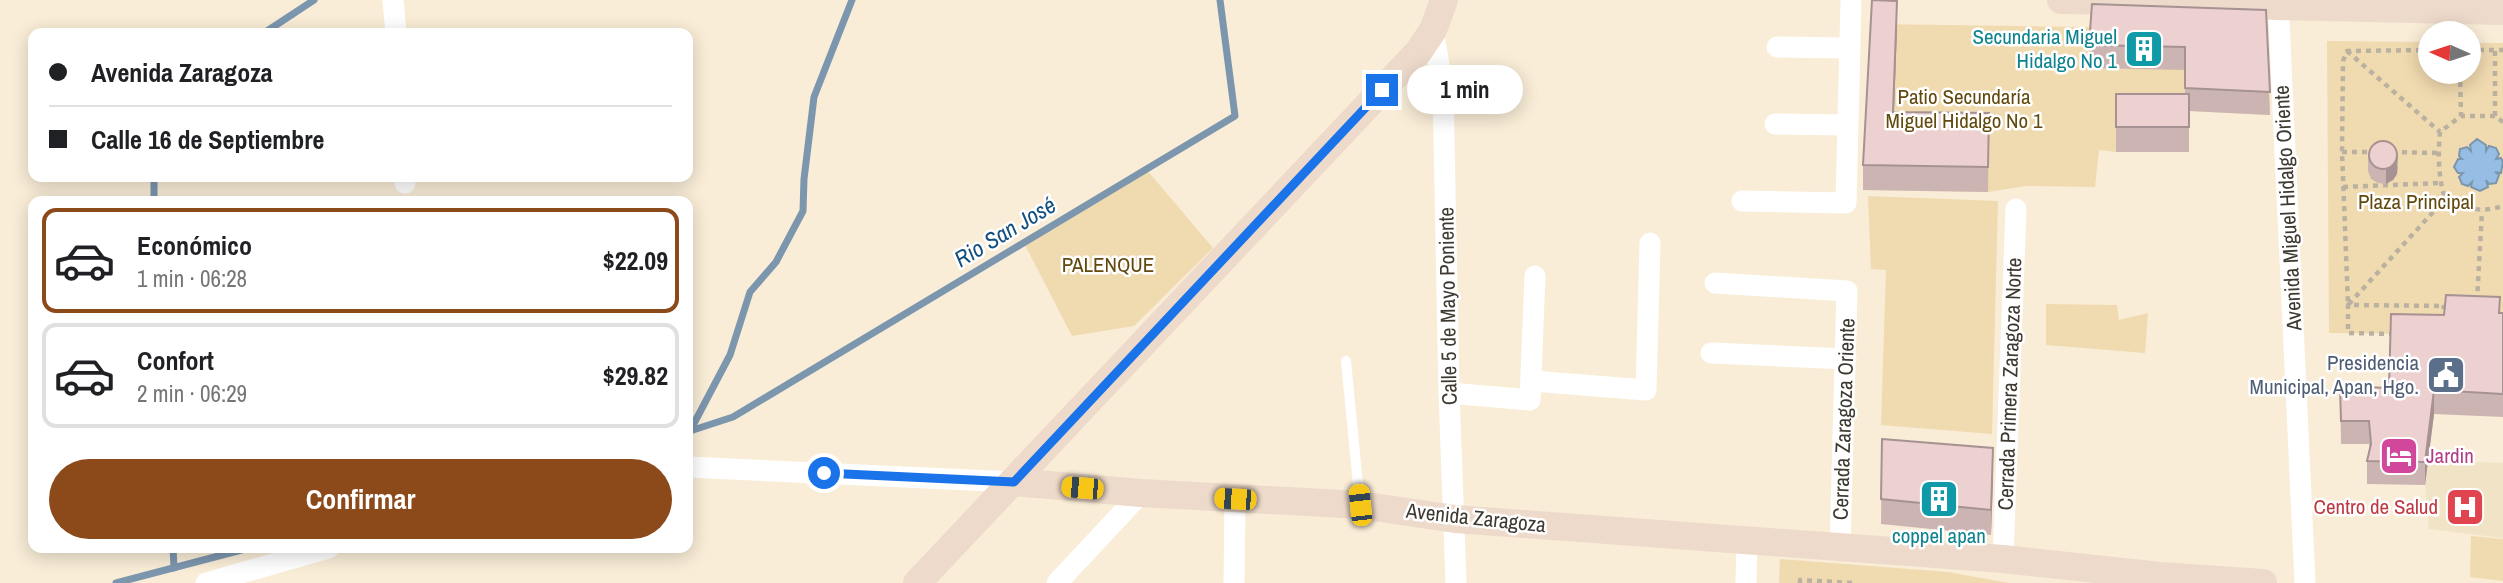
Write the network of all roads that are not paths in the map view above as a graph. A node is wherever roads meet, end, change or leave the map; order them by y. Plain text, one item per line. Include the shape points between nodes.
1 (393, 0) edge
2 (1444, 0) edge
3 (1851, 0) edge
4 (2061, 0) edge
5 (2278, 3) edge
6 (2503, 11) edge
7 (396, 28) edge
8 (1433, 30) junction
9 (1777, 47) dead end
10 (1849, 48) junction
11 (1775, 124) dead end
12 (1847, 125) junction
13 (1742, 201) dead end
14 (2016, 209) dead end
15 (1650, 243) dead end
16 (1535, 276) dead end
17 (1715, 283) dead end
18 (1711, 353) dead end
19 (1846, 359) junction
20 (1346, 361) dead end
21 (1532, 381) junction
22 (1449, 393) junction
23 (693, 467) edge
24 (1014, 482) junction
25 (1141, 493) junction
26 (1235, 499) junction
27 (1360, 505) junction
28 (1455, 519) junction
29 (1747, 540) junction
30 (1840, 548) junction
31 (313, 553) edge
32 (2003, 558) junction
33 (234, 578) edge
34 (2160, 579) edge
35 (206, 583) edge
36 (917, 583) edge
37 (1057, 583) edge
38 (1234, 583) edge
39 (1456, 583) edge
40 (1746, 583) edge
41 (2263, 583) edge
42 (2305, 583) edge

1 - 7 street
2 - 8 main road
3 - 10 street
4 - 5 main road
5 - 6 main road
5 - 42 street, Avenida Miguel Hidalgo Oriente
8 - 22 street, Calle 5 de Mayo Poniente via 1443,88
8 - 24 main road via 1419,51
9 - 10 street
10 - 12 street
11 - 12 street
12 - 13 street via 1846,203
14 - 32 street, Cerrada Primera Zaragoza Norte
15 - 21 street via 1646,390
16 - 21 street
17 - 19 street, Cerrada Zaragoza Oriente via 1847,291
18 - 19 street
19 - 30 street, Cerrada Zaragoza Oriente
20 - 27 lane
21 - 22 street via 1530,400
22 - 28 street, Calle 5 de Mayo Poniente
23 - 24 street, Avenida Zaragoza
24 - 25 main road, Avenida Zaragoza
24 - 36 main road
25 - 26 main road, Avenida Zaragoza
25 - 37 street
26 - 27 main road, Avenida Zaragoza
26 - 38 street
27 - 28 main road, Avenida Zaragoza
28 - 29 main road, Avenida Zaragoza
28 - 39 street, Calle 5 de Mayo Poniente
29 - 30 main road, Avenida Zaragoza
29 - 40 street
30 - 32 main road, Avenida Zaragoza
31 - 33 street
32 - 34 main road, Avenida Zaragoza
33 - 35 street
34 - 41 main road, Avenida Zaragoza

